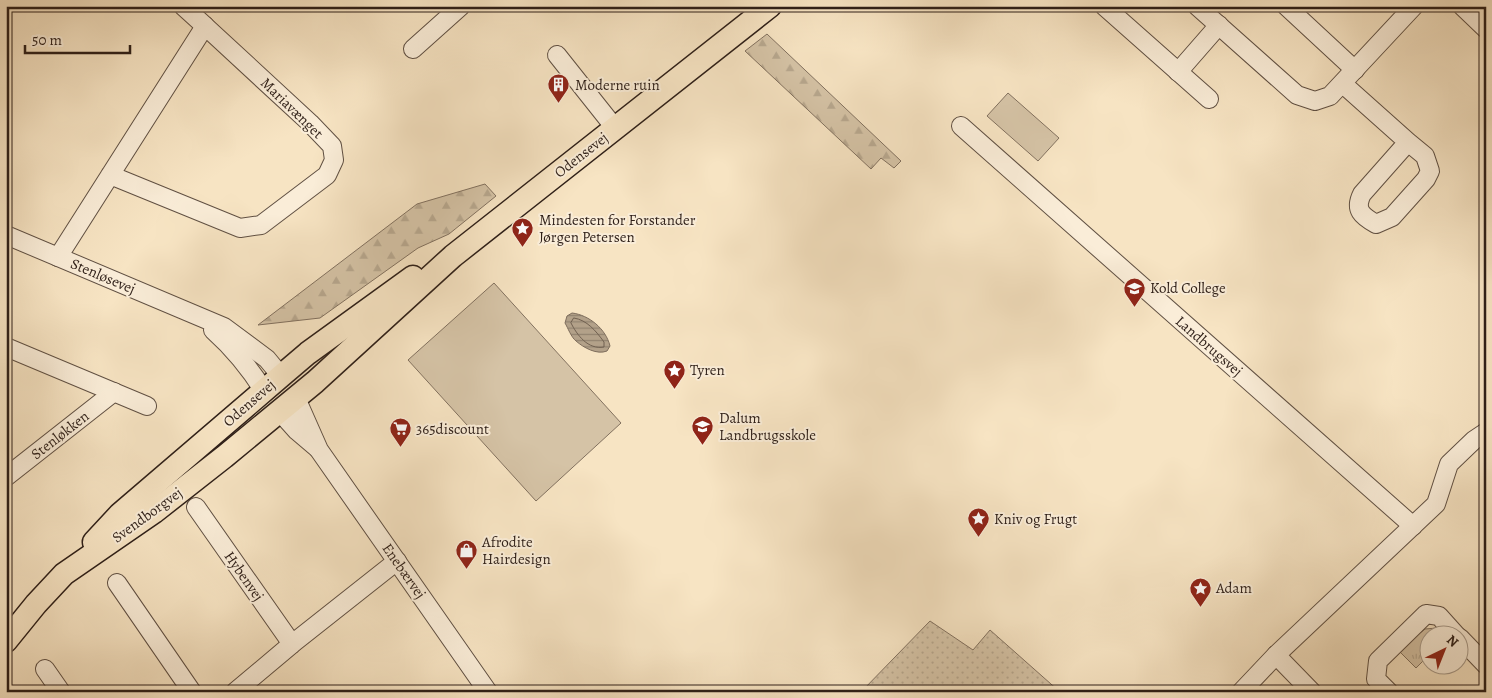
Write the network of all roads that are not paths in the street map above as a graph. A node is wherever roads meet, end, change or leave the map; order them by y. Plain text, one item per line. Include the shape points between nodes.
1 (183, 6) edge
2 (461, 6) edge
3 (770, 6) edge
4 (1104, 6) edge
5 (1197, 6) edge
6 (1286, 6) edge
7 (1414, 6) edge
8 (1462, 6) edge
9 (1218, 25) junction
10 (205, 26) junction
11 (1486, 29) edge
12 (413, 49) dead end
13 (558, 55) dead end
14 (1355, 70) junction
15 (1178, 72) junction
16 (1343, 84) junction
17 (1209, 98) dead end
18 (961, 126) dead end
19 (615, 128) junction
20 (1408, 142) junction
21 (110, 175) junction
22 (6, 235) edge
23 (453, 256) junction
24 (58, 257) junction
25 (6, 347) edge
26 (114, 392) junction
27 (280, 394) junction
28 (147, 406) dead end
29 (1486, 432) edge
30 (6, 477) edge
31 (196, 507) dead end
32 (1413, 526) junction
33 (397, 561) junction
34 (64, 574) junction
35 (117, 583) dead end
36 (1448, 626) edge
37 (6, 641) edge
38 (292, 644) junction
39 (1470, 649) edge
40 (1276, 655) junction
41 (1486, 665) edge
42 (44, 669) dead end
43 (61, 692) edge
44 (192, 692) edge
45 (235, 692) edge
46 (488, 692) edge
47 (1241, 692) edge
48 (1312, 692) edge
49 (1389, 692) edge

1 - 10 street, Mariavænget
2 - 12 street
3 - 19 main road, Odensevej
4 - 15 street
5 - 9 street
6 - 14 street
7 - 14 street
8 - 11 street
9 - 15 street
9 - 16 street via 1297,95 1315,101 1330,96
10 - 21 street
10 - 21 street, Mariavænget via 332,146 334,160 327,175 261,225 240,228
13 - 19 street, Odensevej
14 - 16 street
15 - 17 street
16 - 20 street
18 - 32 street, Landbrugsvej
19 - 23 main road, Odensevej
20 - 20 street via 1359,200 1360,212 1376,224 1392,217 1430,171 1425,156
21 - 24 street
22 - 24 street, Stenløsevej
23 - 27 main road, Odensevej
23 - 27 main road, Odensevej via 416,274 308,353
24 - 27 street, Stenløsevej via 224,327 267,359
25 - 26 street
26 - 28 street
26 - 30 street, Stenløkken
27 - 33 street, Enebærvej
27 - 34 main road, Odensevej via 120,514
27 - 34 main road, Svendborgvej via 185,475 154,512
29 - 32 street via 1449,464 1436,504
31 - 38 street, Hybenvej
32 - 40 street
33 - 38 street
33 - 46 street, Enebærvej
34 - 37 main road, Svendborgvej
35 - 44 street
36 - 49 street via 1439,616 1426,614 1378,661 1376,679
38 - 45 street
39 - 41 street
40 - 47 street
40 - 48 street
42 - 43 street

